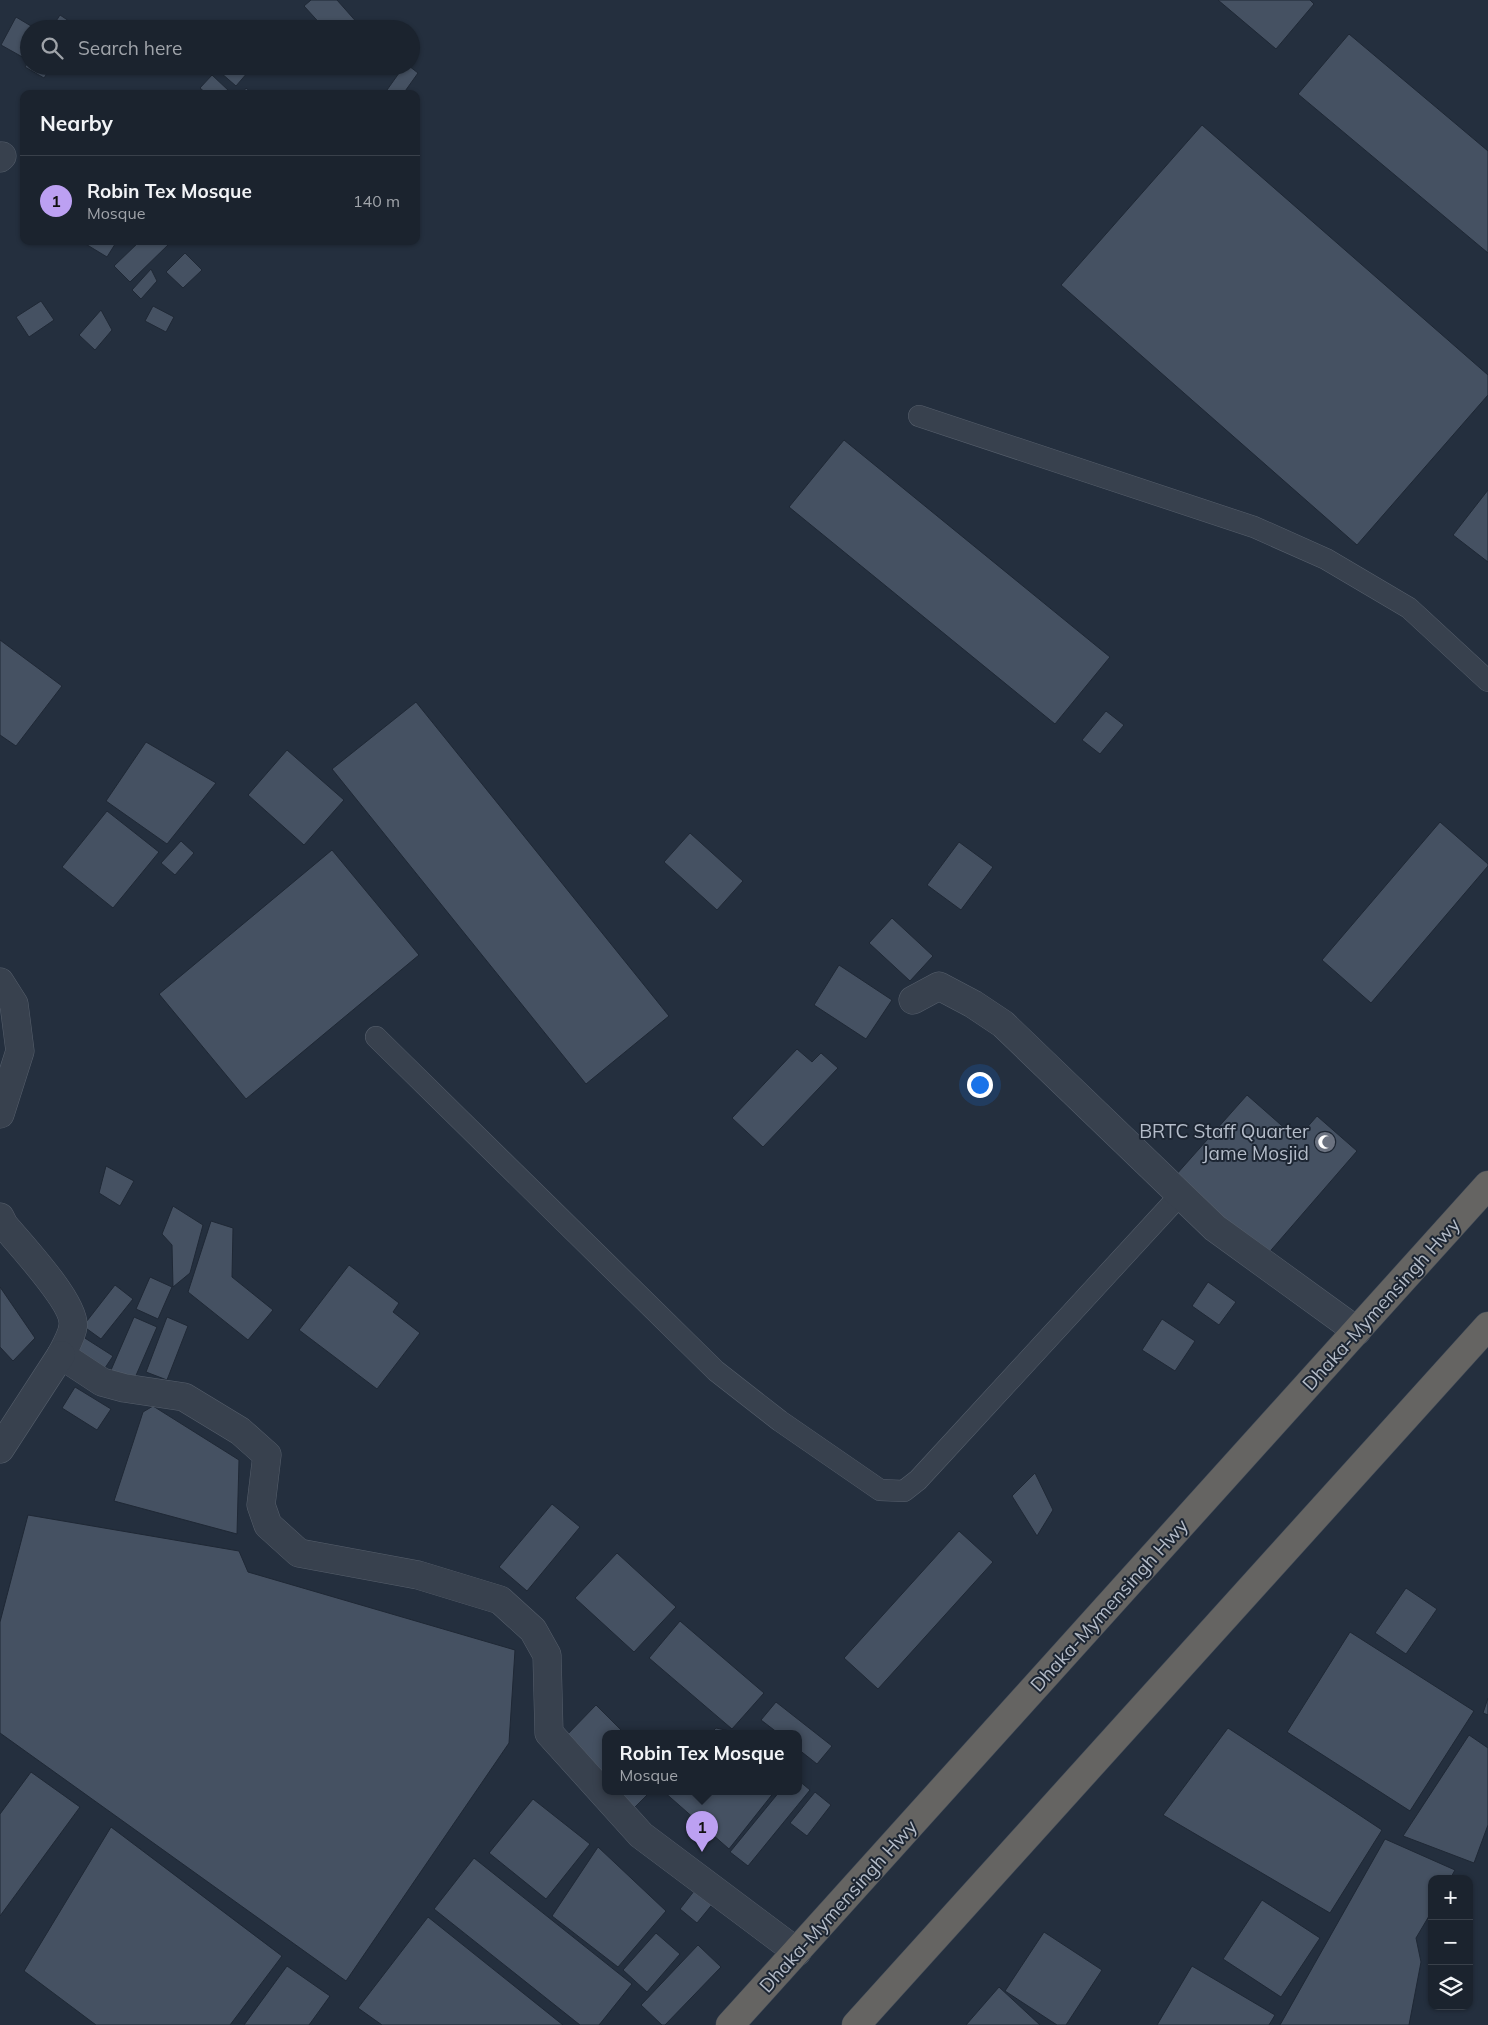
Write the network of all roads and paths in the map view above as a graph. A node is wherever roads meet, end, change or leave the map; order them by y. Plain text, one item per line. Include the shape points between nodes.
1 (919, 416) dead end
2 (1488, 681) edge
3 (0, 982) edge
4 (913, 1000) dead end
5 (376, 1037) dead end
6 (0, 1114) edge
7 (1488, 1185) edge
8 (1181, 1194) junction
9 (0, 1217) edge
10 (1488, 1326) edge
11 (1357, 1331) junction
12 (61, 1355) junction
13 (0, 1449) edge
14 (602, 1792) edge
15 (605, 1795) edge
16 (796, 1952) junction
17 (730, 2025) edge
18 (856, 2025) edge

1 - 2 lane via 1254,527 1326,558 1409,608
3 - 6 street via 14,1004 20,1052
4 - 8 street via 939,986 1004,1024
5 - 8 lane via 716,1371 780,1421 880,1490 904,1491 918,1480
7 - 11 highway, Dhaka-Mymensingh Hwy
8 - 11 street via 1215,1228
9 - 12 street via 60,1293 72,1316 73,1327
10 - 18 highway
11 - 16 highway, Dhaka-Mymensingh Hwy
12 - 13 street
12 - 14 street via 102,1382 184,1397 240,1431 267,1455 261,1505 268,1525 299,1553 418,1575 500,1600 533,1630 547,1654 549,1733
15 - 16 street via 641,1835
16 - 17 highway, Dhaka-Mymensingh Hwy

